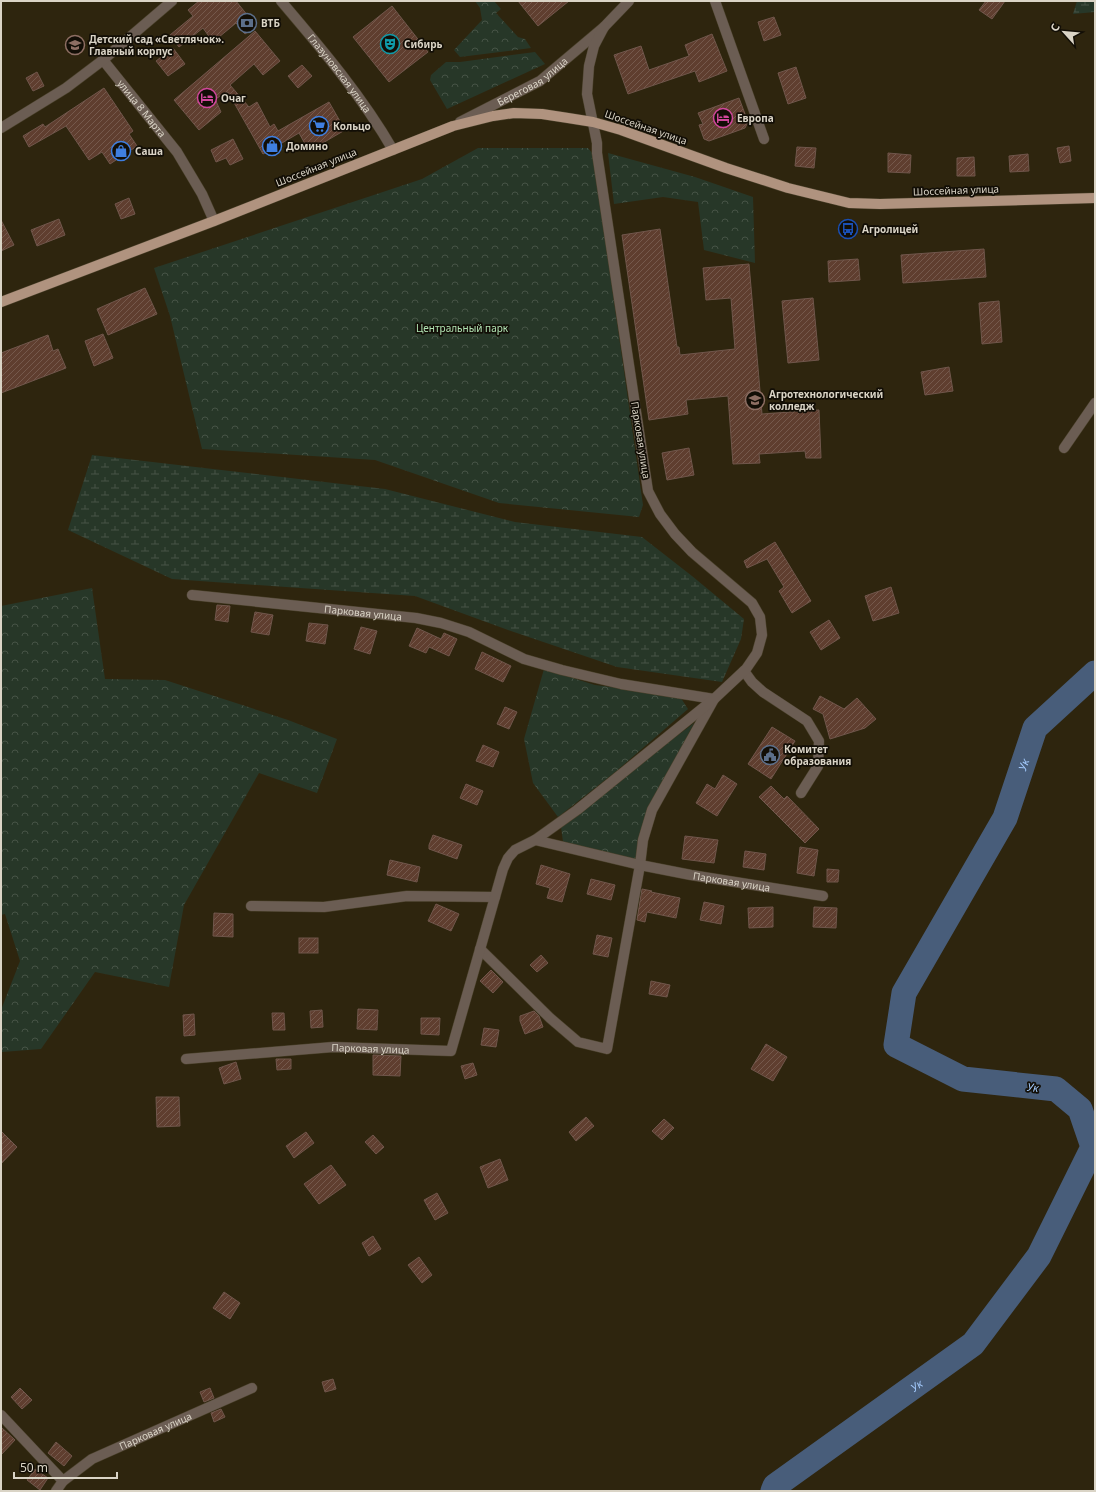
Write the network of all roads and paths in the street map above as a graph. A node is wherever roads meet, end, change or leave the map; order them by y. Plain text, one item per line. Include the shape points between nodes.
1 (172, 1) edge
2 (281, 1) edge
3 (629, 1) edge
4 (715, 1) edge
5 (604, 27) junction
6 (103, 60) junction
7 (593, 122) junction
8 (453, 126) junction
9 (1, 128) edge
10 (764, 140) dead end
11 (393, 150) junction
12 (1095, 198) edge
13 (214, 221) junction
14 (1, 302) edge
15 (1095, 403) edge
16 (1064, 448) dead end
17 (192, 595) dead end
18 (744, 671) junction
19 (714, 699) junction
20 (801, 793) dead end
21 (535, 840) junction
22 (640, 865) junction
23 (823, 896) dead end
24 (495, 897) junction
25 (251, 906) dead end
26 (480, 949) junction
27 (186, 1059) dead end
28 (252, 1388) dead end
29 (1, 1415) edge
30 (63, 1481) junction
31 (56, 1491) edge

1 - 6 street
2 - 11 street, Глазуновская улица via 379,125
3 - 5 street, Береговая улица
4 - 10 street
5 - 7 street, Береговая улица via 594,46 589,66 587,94
5 - 8 street, Береговая улица via 540,81
6 - 9 street via 66,88
6 - 13 street, улица 8 Марта via 177,152 202,194
7 - 8 main road, Шоссейная улица via 542,114 514,114 493,116
7 - 12 main road, Шоссейная улица via 788,188 849,203
7 - 18 street, Парковая улица via 648,491 660,514 675,534 692,552 752,603 760,617 762,636 757,654
8 - 11 main road, Шоссейная улица
11 - 13 main road, Шоссейная улица
13 - 14 main road, Шоссейная улица
15 - 16 street
17 - 19 street, Парковая улица via 416,618 469,632 524,659 562,670 621,684
18 - 19 street, Парковая улица
18 - 20 street via 762,692 807,721 819,741 818,766
19 - 21 street, Парковая улица via 577,810
19 - 22 street, Парковая улица via 652,810 643,840
21 - 22 street, Парковая улица
21 - 24 street, Парковая улица via 515,850 508,858
22 - 23 street, Парковая улица
22 - 26 street, Парковая улица via 607,1049 578,1042
24 - 25 street via 407,896 324,907
24 - 26 street, Парковая улица
26 - 27 street, Парковая улица via 451,1050 333,1046
28 - 30 street, Парковая улица via 92,1459
29 - 30 street
30 - 31 street, Парковая улица

